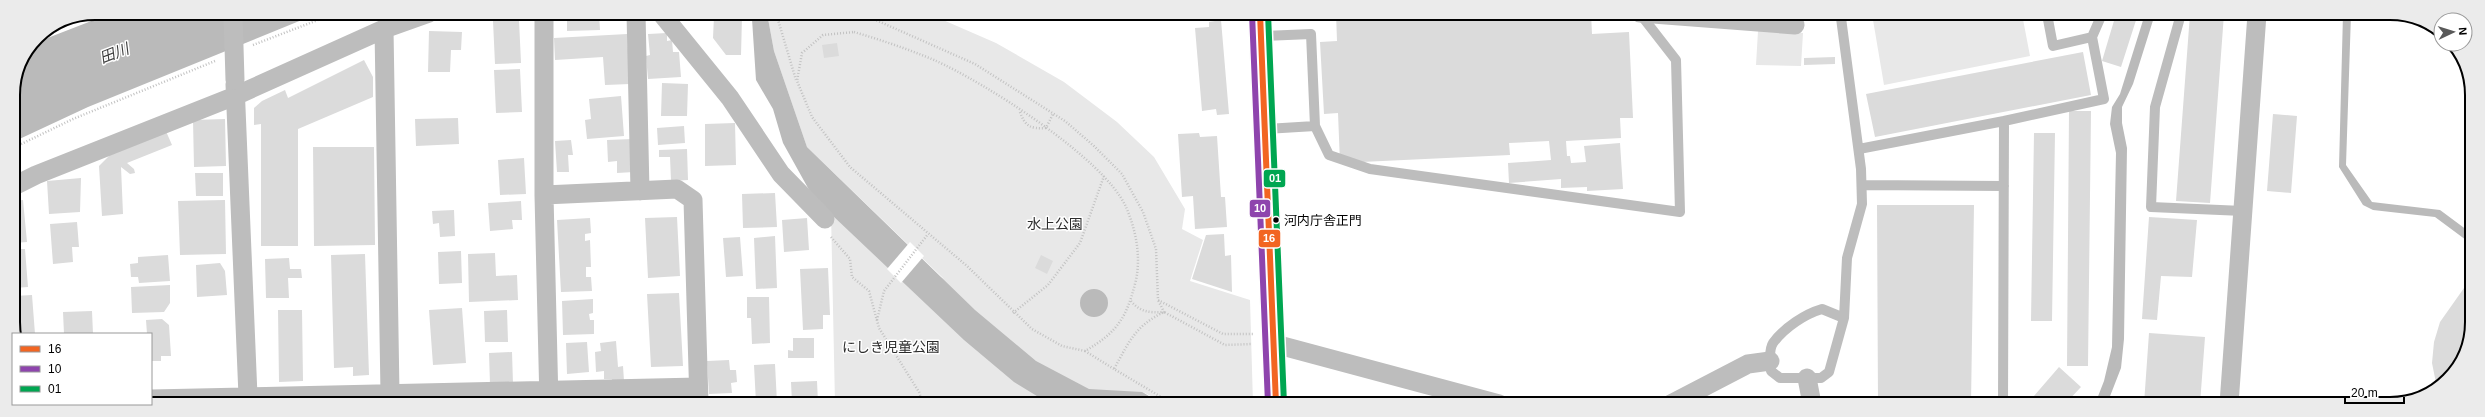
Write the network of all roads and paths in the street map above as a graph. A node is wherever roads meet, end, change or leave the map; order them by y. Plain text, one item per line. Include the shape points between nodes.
1 (233, 20) edge
2 (318, 20) edge
3 (409, 20) edge
4 (544, 20) edge
5 (636, 20) edge
6 (667, 20) edge
7 (778, 20) edge
8 (876, 20) edge
9 (1260, 20) edge
10 (1645, 20) edge
11 (1725, 20) edge
12 (1841, 20) edge
13 (2048, 20) edge
14 (2099, 20) edge
15 (2179, 20) edge
16 (2257, 20) edge
17 (1795, 25) dead end
18 (384, 29) junction
19 (1260, 36) junction
20 (2092, 37) junction
21 (247, 48) dead end
22 (220, 60) dead end
23 (797, 81) junction
24 (235, 88) junction
25 (1020, 111) junction
26 (1053, 114) junction
27 (2004, 121) junction
28 (1315, 126) junction
29 (1046, 128) junction
30 (1265, 129) junction
31 (20, 145) edge
32 (1859, 150) junction
33 (1104, 176) junction
34 (20, 183) edge
35 (1862, 185) junction
36 (2004, 186) junction
37 (640, 191) junction
38 (544, 195) junction
39 (2243, 211) junction
40 (825, 219) joint
41 (928, 234) junction
42 (1158, 300) junction
43 (1131, 301) junction
44 (1164, 312) junction
45 (1013, 313) junction
46 (1844, 318) junction
47 (877, 321) junction
48 (1255, 333) dead end
49 (1252, 344) dead end
50 (1275, 344) junction
51 (1085, 351) junction
52 (1770, 361) junction
53 (1114, 369) junction
54 (1807, 378) junction
55 (390, 393) junction
56 (699, 395) edge
57 (248, 396) junction
58 (216, 397) edge
59 (549, 397) edge
60 (921, 397) edge
61 (1162, 397) edge
62 (1276, 397) edge
63 (1472, 397) edge
64 (1684, 397) edge
65 (1811, 397) edge
66 (2003, 397) edge
67 (2230, 397) edge

1 - 24 street, bridge
2 - 21 path
3 - 18 street
4 - 38 street
5 - 37 street
6 - 40 street via 730,98 781,174
7 - 23 path
8 - 26 path via 975,64
9 - 19 main road
10 - 28 lane via 1676,60 1680,212 1370,169 1329,155
11 - 17 street
12 - 32 lane
13 - 20 lane via 2053,46
14 - 20 lane
15 - 39 lane via 2155,107 2151,207
16 - 39 street
18 - 24 street
18 - 55 street
19 - 28 lane via 1311,34
19 - 30 main road
20 - 27 lane via 2104,99
22 - 31 path via 73,119
23 - 25 path via 802,53 823,35 854,32 935,60 983,86
23 - 41 path via 812,117 850,168
24 - 34 street
24 - 57 street
25 - 29 path
25 - 29 path via 1024,122 1032,129
26 - 29 path
26 - 42 path via 1094,146 1122,174 1143,212 1156,249
27 - 32 lane
27 - 36 lane
28 - 30 lane
29 - 33 path
30 - 50 main road
32 - 35 lane
33 - 43 path via 1126,206 1138,242 1138,270
33 - 45 path via 1080,243 1048,285
35 - 36 lane
35 - 46 lane via 1862,204 1847,258
36 - 66 lane
37 - 38 street
37 - 56 street via 678,189 693,200
38 - 59 street
39 - 67 street
40 - 47 path via 831,239 850,259 852,277 869,291
41 - 45 path via 967,266
41 - 47 path via 884,291
42 - 44 path
42 - 48 path via 1223,334
43 - 44 path via 1136,307 1150,313
43 - 51 path via 1122,319 1106,339
44 - 49 path via 1225,345
44 - 53 path via 1146,320 1135,332
45 - 51 path via 1032,329 1062,346
46 - 52 lane via 1822,309 1807,313 1772,344
46 - 54 lane via 1829,372 1821,378
47 - 60 path
50 - 62 main road
50 - 63 street
51 - 53 path
52 - 54 lane via 1771,371 1780,378
52 - 64 street via 1748,364
53 - 61 path
54 - 65 street
55 - 57 street
55 - 59 street
56 - 59 street
57 - 58 street

